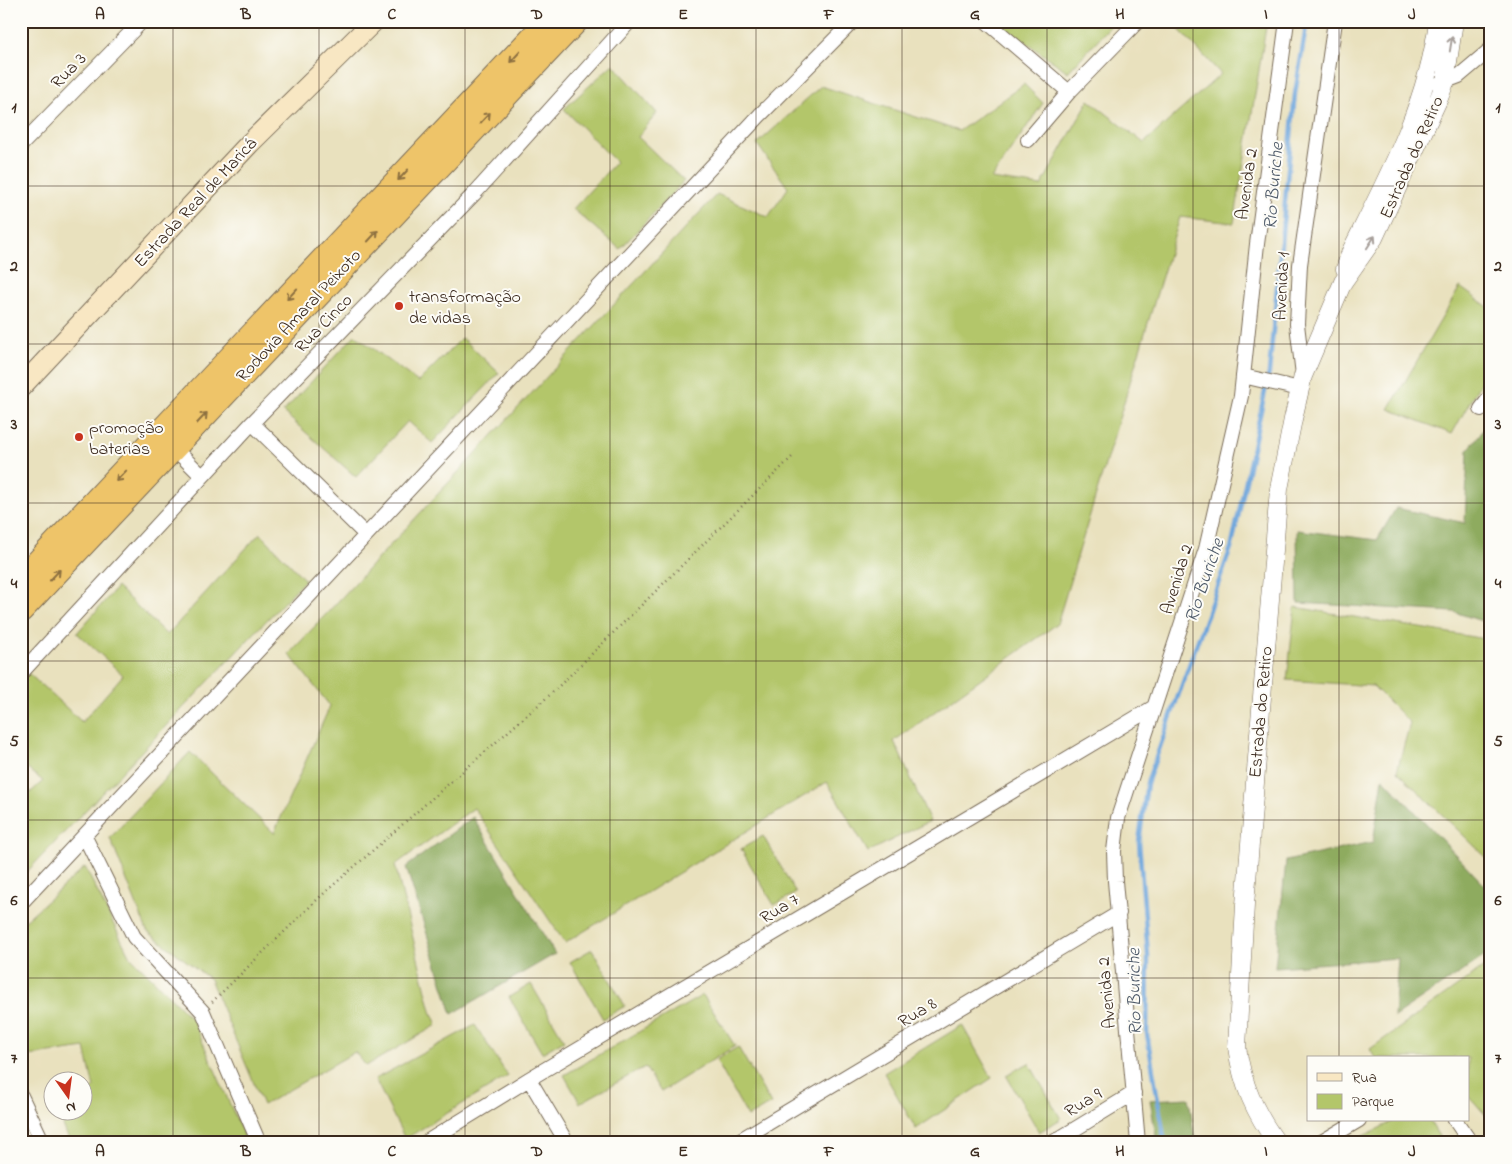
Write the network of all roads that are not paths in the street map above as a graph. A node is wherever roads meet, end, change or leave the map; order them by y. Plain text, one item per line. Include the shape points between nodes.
1 (142, 21) edge
2 (374, 21) edge
3 (548, 21) edge
4 (576, 21) edge
5 (630, 21) edge
6 (853, 21) edge
7 (986, 21) edge
8 (1138, 21) edge
9 (1288, 21) edge
10 (1335, 21) edge
11 (1438, 21) edge
12 (1454, 21) edge
13 (1491, 49) edge
14 (1444, 82) junction
15 (1424, 88) junction
16 (1069, 92) junction
17 (1028, 140) dead end
18 (21, 145) edge
19 (1343, 282) junction
20 (1250, 378) junction
21 (1302, 382) junction
22 (21, 387) edge
23 (1491, 396) edge
24 (1481, 409) dead end
25 (252, 423) junction
26 (174, 448) junction
27 (202, 476) junction
28 (366, 535) junction
29 (21, 580) edge
30 (21, 610) edge
31 (21, 673) edge
32 (1154, 707) junction
33 (85, 837) junction
34 (21, 903) edge
35 (1119, 914) junction
36 (529, 1078) junction
37 (1134, 1093) junction
38 (21, 1096) edge
39 (1356, 1122) edge
40 (1456, 1122) edge
41 (43, 1143) edge
42 (259, 1143) edge
43 (425, 1143) edge
44 (567, 1143) edge
45 (735, 1143) edge
46 (1052, 1143) edge
47 (1138, 1143) edge
48 (1277, 1143) edge
49 (1320, 1143) edge
50 (1471, 1143) edge

1 - 18 street, Rua 3
2 - 22 main road, Estrada Real de Maricá via 250,143
3 -> 29 highway, Rodovia Amaral Peixoto
26 -> 4 highway, Rodovia Amaral Peixoto
5 - 25 street, Rua Cinco via 474,194
6 - 28 street via 760,115
7 - 16 street
8 - 16 street
9 - 20 street, Avenida 2 via 1257,244
10 - 21 street, Avenida 1 via 1300,266 1296,324
11 - 15 street, Estrada do Retiro
14 -> 12 street, Estrada do Retiro
13 - 14 street via 1459,76
14 - 15 street
19 -> 14 street, Estrada do Retiro via 1374,238
15 - 19 street, Estrada do Retiro via 1384,185 1351,251
16 - 17 street
19 - 21 street, Estrada do Retiro
20 - 21 street via 1277,384
20 - 32 street, Avenida 2 via 1206,549
21 - 48 street, Estrada do Retiro via 1279,489 1245,905 1237,1047 1246,1090 1260,1120
23 - 24 street
25 - 27 street, Rua Cinco
25 - 28 street
26 - 27 street
30 -> 26 highway, Rodovia Amaral Peixoto
27 - 31 street, Rua Cinco
28 - 33 street
32 - 35 street, Avenida 2 via 1118,818 1114,851
32 - 36 street, Rua 7
33 - 34 street
33 - 42 street via 134,937 202,1012
35 - 37 street, Avenida 2
35 - 45 street, Rua 8
36 - 43 street, Rua 7
36 - 44 street
37 - 46 street, Rua 9
37 - 47 street, Avenida 2
38 - 41 street
39 - 49 street
40 - 50 street

